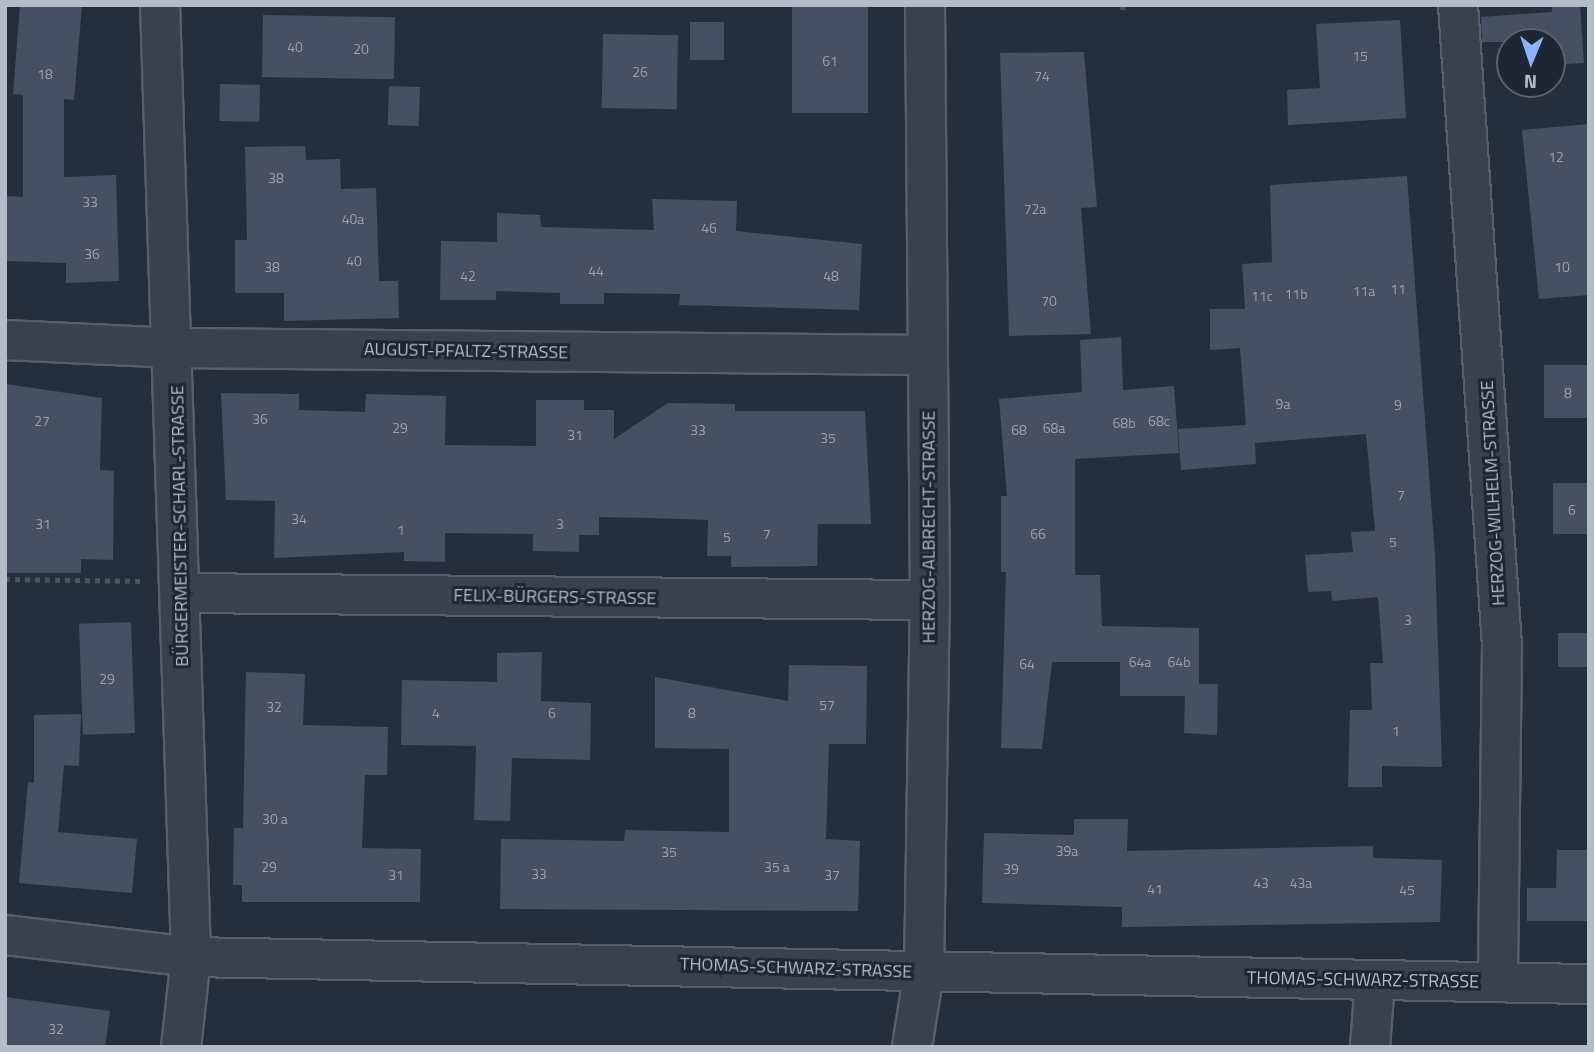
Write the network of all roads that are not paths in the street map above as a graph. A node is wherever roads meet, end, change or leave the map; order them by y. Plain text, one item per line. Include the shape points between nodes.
1 (160, 5) edge
2 (925, 5) edge
3 (1458, 5) edge
4 (5, 340) edge
5 (176, 348) junction
6 (928, 355) junction
7 (181, 587) junction
8 (930, 600) junction
9 (5, 935) edge
10 (191, 957) junction
11 (924, 972) junction
12 (1375, 980) junction
13 (1498, 982) junction
14 (1589, 984) edge
15 (181, 1047) edge
16 (912, 1047) edge
17 (1370, 1047) edge

1 - 5 street, BÜRGERMEISTER-SCHARL-STRASSE
2 - 6 street, HERZOG-ALBRECHT-STRASSE
3 - 13 street, HERZOG-WILHELM-STRASSE via 1502,645
4 - 5 street, AUGUST-PFALTZ-STRASSE
5 - 6 street, AUGUST-PFALTZ-STRASSE
5 - 7 street, BÜRGERMEISTER-SCHARL-STRASSE
6 - 8 street, HERZOG-ALBRECHT-STRASSE
7 - 8 street, FELIX-BÜRGERS-STRASSE
7 - 10 street, BÜRGERMEISTER-SCHARL-STRASSE
8 - 11 street, HERZOG-ALBRECHT-STRASSE
9 - 10 street, THOMAS-SCHWARZ-STRASSE
10 - 11 street, THOMAS-SCHWARZ-STRASSE
10 - 15 street, BÜRGERMEISTER-SCHARL-STRASSE
11 - 12 street, THOMAS-SCHWARZ-STRASSE
11 - 16 street, HERZOG-ALBRECHT-STRASSE
12 - 13 street, THOMAS-SCHWARZ-STRASSE
12 - 17 street
13 - 14 street, THOMAS-SCHWARZ-STRASSE

